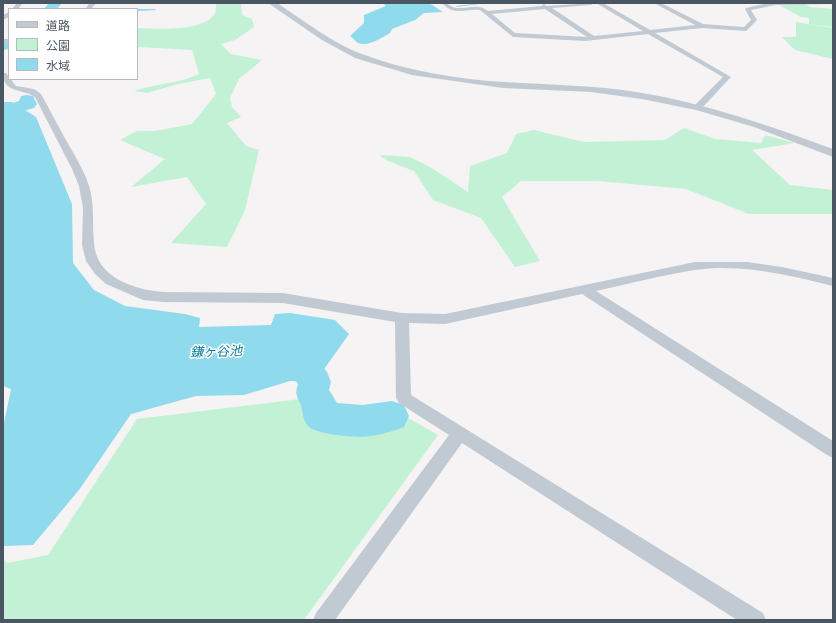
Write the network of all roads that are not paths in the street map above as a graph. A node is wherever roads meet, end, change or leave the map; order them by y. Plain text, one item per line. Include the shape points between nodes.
1 (272, 3) edge
2 (445, 3) edge
3 (540, 3) edge
4 (591, 3) edge
5 (599, 3) edge
6 (657, 3) edge
7 (831, 3) edge
8 (547, 8) junction
9 (488, 13) junction
10 (702, 26) junction
11 (649, 32) junction
12 (593, 38) junction
13 (3, 75) edge
14 (698, 107) junction
15 (833, 152) edge
16 (833, 282) edge
17 (585, 290) junction
18 (402, 318) junction
19 (459, 434) junction
20 (833, 450) edge
21 (322, 620) edge
22 (756, 620) edge

1 - 14 street via 358,56 415,73 503,84 591,89
2 - 9 street via 454,9 479,8
3 - 8 street
4 - 8 street
5 - 11 street
6 - 10 street
7 - 10 street via 776,3 748,9 754,20 746,29
8 - 9 street
8 - 12 street
9 - 12 street via 513,35
10 - 11 street
11 - 12 street
11 - 14 street via 727,77
13 - 18 street via 14,88 31,91 38,96 77,169 84,186 88,208 88,245 92,261 110,281 143,295 164,298 283,298
14 - 15 street
16 - 17 street via 765,268 715,264
17 - 18 street via 445,319
17 - 20 street
18 - 19 street via 404,398
19 - 21 street
19 - 22 street

